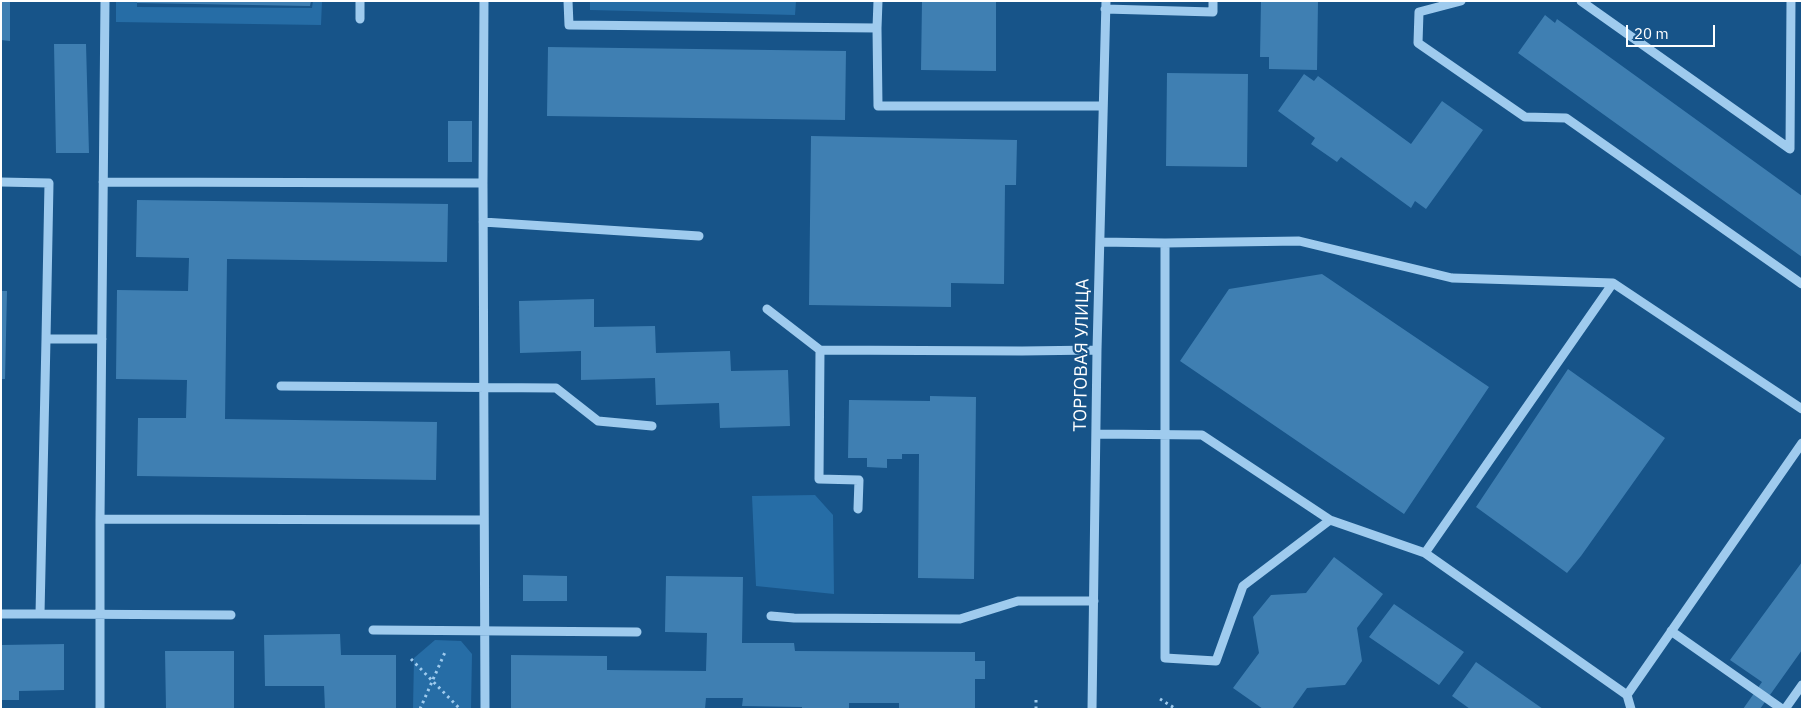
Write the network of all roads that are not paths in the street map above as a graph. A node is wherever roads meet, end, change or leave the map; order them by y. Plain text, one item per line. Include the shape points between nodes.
1 (105, 1) edge
2 (360, 1) edge
3 (484, 1) edge
4 (568, 1) edge
5 (878, 1) edge
6 (1213, 1) edge
7 (1461, 1) edge
8 (1581, 1) edge
9 (1791, 1) edge
10 (1106, 5) edge
11 (360, 19) dead end
12 (877, 28) junction
13 (1103, 106) junction
14 (1, 182) edge
15 (103, 182) junction
16 (483, 183) junction
17 (483, 222) junction
18 (699, 236) dead end
19 (1100, 242) junction
20 (1165, 243) junction
21 (1613, 283) junction
22 (1802, 284) edge
23 (767, 309) dead end
24 (46, 339) junction
25 (102, 340) junction
26 (820, 350) junction
27 (1097, 350) junction
28 (281, 386) dead end
29 (484, 387) junction
30 (1802, 410) edge
31 (652, 426) dead end
32 (1096, 434) junction
33 (1164, 435) junction
34 (1802, 443) edge
35 (858, 509) dead end
36 (100, 519) junction
37 (484, 520) junction
38 (1330, 520) junction
39 (1425, 553) junction
40 (1094, 601) junction
41 (1, 614) edge
42 (40, 614) junction
43 (100, 614) junction
44 (231, 615) dead end
45 (771, 616) dead end
46 (373, 630) dead end
47 (485, 630) junction
48 (1671, 631) junction
49 (637, 632) dead end
50 (1802, 685) edge
51 (1627, 695) junction
52 (100, 709) edge
53 (485, 709) edge
54 (1092, 709) edge
55 (1631, 709) edge
56 (1783, 709) edge

1 - 15 street
2 - 11 street
3 - 16 street
4 - 12 street via 568,26
5 - 12 street
6 - 10 street via 1213,12
7 - 22 street via 1419,12 1418,43 1525,117 1566,118
8 - 9 street via 1790,149
10 - 13 street, ТОРГОВАЯ УЛИЦА
12 - 13 street via 878,106
13 - 19 street, ТОРГОВАЯ УЛИЦА
14 - 24 street via 49,183
15 - 16 street
15 - 25 street
16 - 17 street
17 - 18 street
17 - 29 street
19 - 20 street
19 - 27 street, ТОРГОВАЯ УЛИЦА
20 - 21 street via 1299,241 1452,278
20 - 33 street
21 - 30 street
21 - 39 street
23 - 26 street
24 - 25 street
24 - 42 street
25 - 36 street
26 - 27 street
26 - 35 street via 819,479 859,480
27 - 32 street, ТОРГОВАЯ УЛИЦА
28 - 29 street
29 - 31 street via 556,388 598,421
29 - 37 street
32 - 33 street
32 - 40 street, ТОРГОВАЯ УЛИЦА
33 - 38 street via 1202,435
33 - 38 street via 1165,658 1216,661 1243,586
34 - 48 street
36 - 37 street
36 - 43 street
37 - 47 street
38 - 39 street
39 - 51 street
40 - 45 street via 1018,601 960,619
40 - 54 street, ТОРГОВАЯ УЛИЦА
41 - 42 street
42 - 43 street
43 - 44 street
43 - 52 street
46 - 47 street
47 - 49 street
47 - 53 street
48 - 51 street
48 - 56 street
50 - 56 street
51 - 55 street

